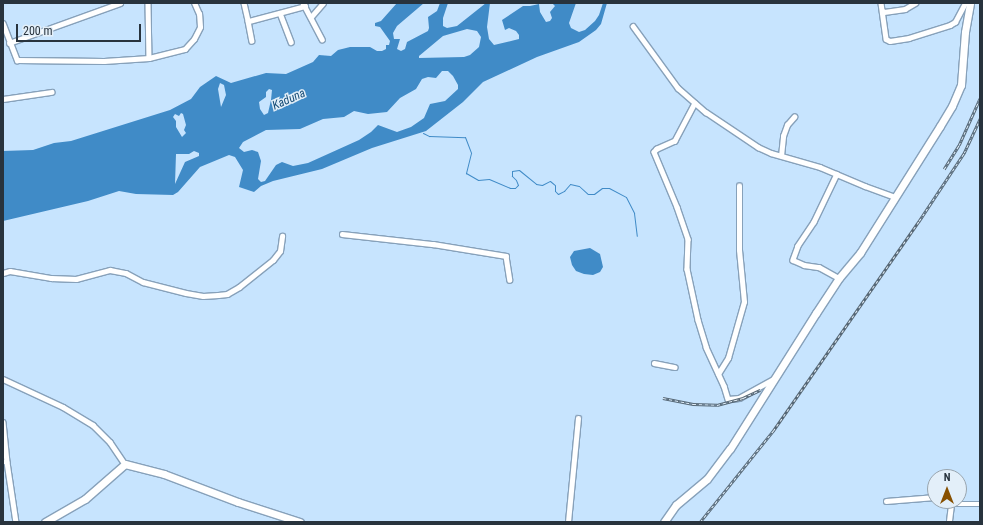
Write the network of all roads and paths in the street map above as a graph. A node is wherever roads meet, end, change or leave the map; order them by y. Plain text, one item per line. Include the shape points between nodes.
1 (120, 3) edge
2 (148, 3) edge
3 (194, 3) edge
4 (244, 3) edge
5 (323, 3) edge
6 (880, 3) edge
7 (914, 3) edge
8 (965, 3) edge
9 (970, 3) edge
10 (304, 5) edge
11 (883, 11) junction
12 (280, 13) junction
13 (311, 17) junction
14 (248, 21) junction
15 (3, 23) edge
16 (633, 26) dead end
17 (322, 39) dead end
18 (252, 41) dead end
19 (9, 42) junction
20 (291, 42) dead end
21 (149, 58) junction
22 (51, 92) dead end
23 (3, 99) edge
24 (695, 103) junction
25 (794, 117) dead end
26 (781, 156) junction
27 (837, 174) junction
28 (739, 186) dead end
29 (895, 197) junction
30 (342, 234) dead end
31 (282, 236) dead end
32 (3, 273) edge
33 (839, 278) junction
34 (510, 280) dead end
35 (654, 363) dead end
36 (675, 367) dead end
37 (718, 374) junction
38 (3, 379) edge
39 (775, 379) junction
40 (578, 418) dead end
41 (3, 422) edge
42 (5, 462) edge
43 (125, 464) junction
44 (927, 498) edge
45 (886, 501) dead end
46 (967, 504) edge
47 (980, 504) edge
48 (950, 509) edge
49 (949, 521) edge
50 (16, 522) edge
51 (45, 522) edge
52 (300, 522) edge
53 (568, 522) edge
54 (664, 522) edge

1 - 19 street
2 - 21 street
3 - 21 street via 199,14 200,27 194,38 185,48
4 - 14 street
5 - 13 street
6 - 11 street
7 - 11 street via 905,9
8 - 11 street via 955,22 950,25 890,41 886,39
9 - 29 street via 958,94
10 - 12 street
10 - 13 street
12 - 14 street
12 - 20 street
13 - 17 street
14 - 18 street
15 - 19 street
16 - 24 street via 678,88
19 - 21 street via 17,60 23,61
22 - 23 street
24 - 26 street via 758,148
24 - 37 street via 675,141 654,152 678,207 688,239 687,269 691,293 706,347
25 - 26 street via 787,125 783,136
26 - 27 street
27 - 29 street
27 - 33 street via 793,260 819,267
28 - 37 street via 739,250 744,302 728,358
29 - 33 street via 860,253
30 - 34 street via 433,244 506,256
31 - 32 street via 280,251 273,260 227,294 203,296 186,293 143,282 126,272 110,270 76,279 51,278 10,271
33 - 39 street
35 - 36 street
37 - 39 street via 728,399 732,400
38 - 43 street via 63,407 93,425 110,442
39 - 54 street via 730,449 707,479 676,505
40 - 53 street
41 - 42 street
42 - 50 street
43 - 51 street via 85,499
43 - 52 street via 164,474
44 - 45 street
46 - 47 street
48 - 49 street

